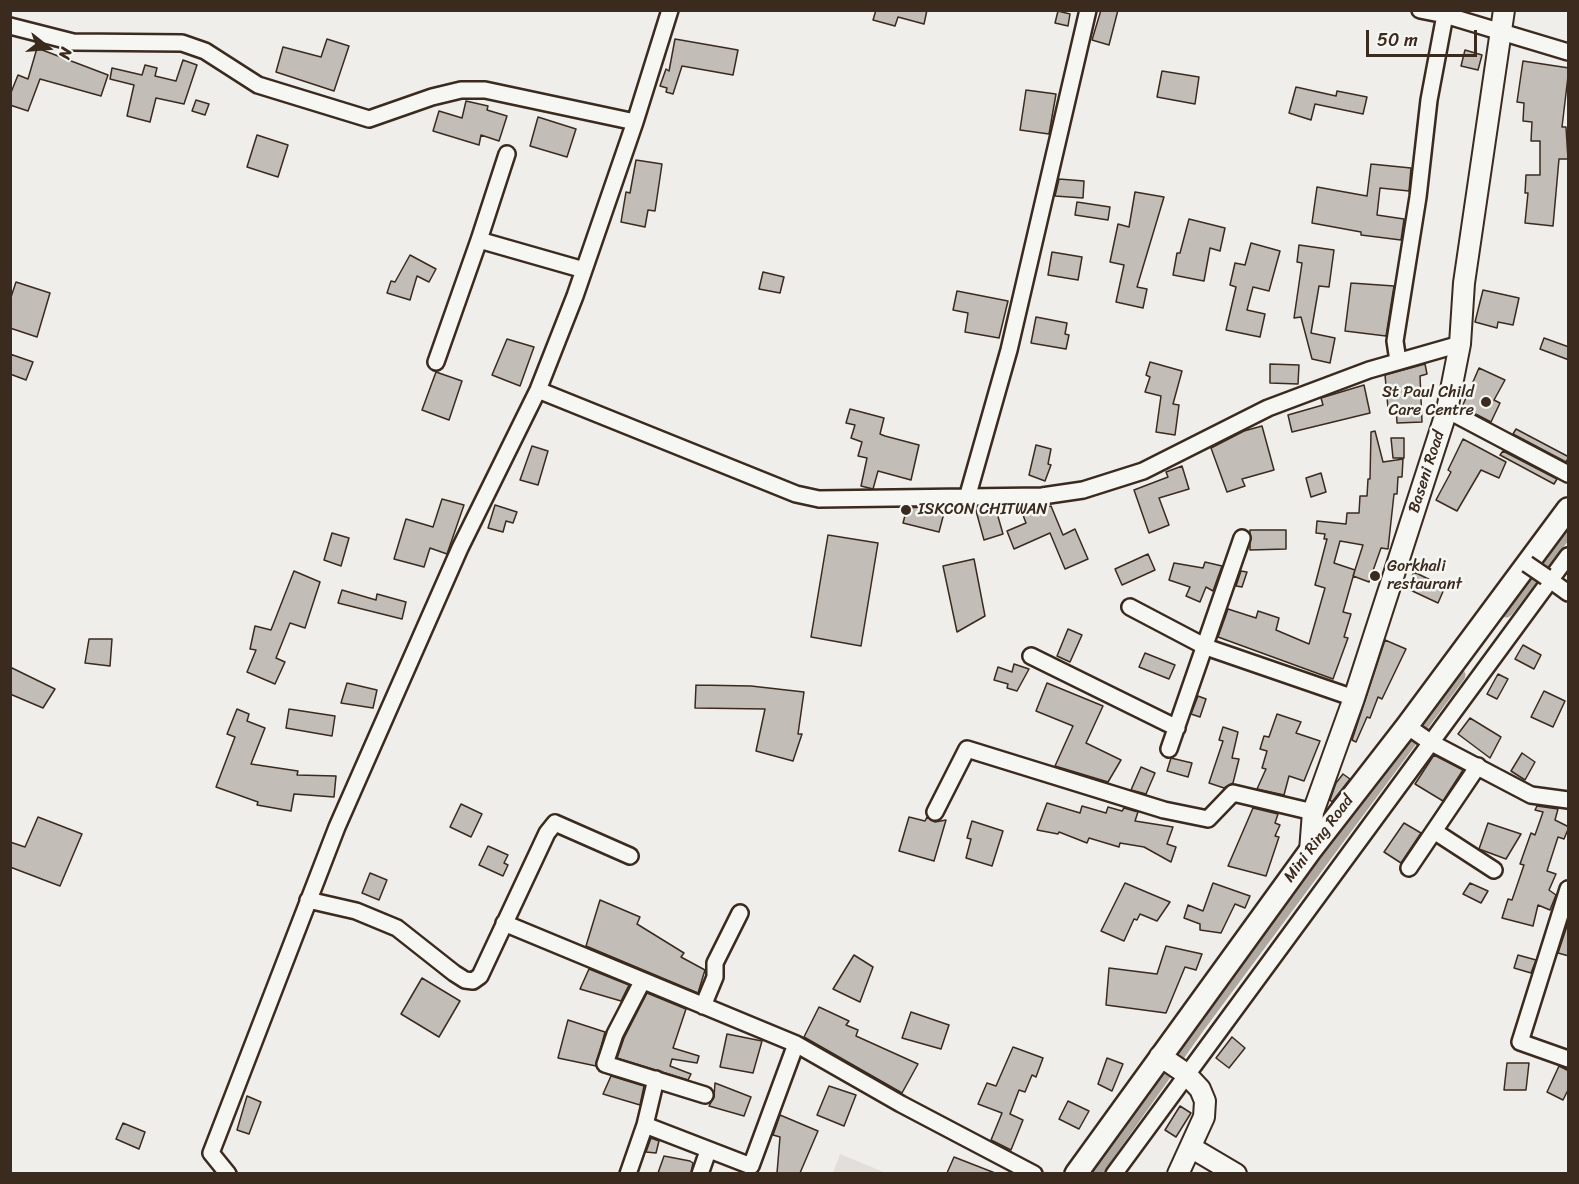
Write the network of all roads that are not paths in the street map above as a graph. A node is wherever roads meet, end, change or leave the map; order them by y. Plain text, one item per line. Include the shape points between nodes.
1 (670, 10) edge
2 (1088, 10) edge
3 (1420, 10) edge
4 (1504, 10) edge
5 (1445, 15) junction
6 (10, 26) edge
7 (1501, 32) junction
8 (1569, 52) edge
9 (635, 122) junction
10 (507, 154) dead end
11 (479, 240) junction
12 (584, 270) junction
13 (1460, 344) junction
14 (436, 362) dead end
15 (1398, 362) junction
16 (538, 390) junction
17 (1448, 410) junction
18 (1569, 474) edge
19 (967, 498) junction
20 (1569, 509) edge
21 (1242, 538) dead end
22 (1569, 555) edge
23 (1528, 563) junction
24 (1548, 578) junction
25 (1569, 593) edge
26 (1130, 607) dead end
27 (1206, 647) junction
28 (1031, 656) dead end
29 (1354, 698) junction
30 (1177, 728) junction
31 (1417, 733) junction
32 (1169, 748) dead end
33 (1478, 766) junction
34 (1569, 800) edge
35 (935, 812) dead end
36 (1313, 812) junction
37 (1434, 831) junction
38 (1310, 851) junction
39 (630, 856) dead end
40 (1409, 868) dead end
41 (1494, 870) dead end
42 (1569, 890) edge
43 (308, 900) junction
44 (740, 913) dead end
45 (504, 923) junction
46 (642, 982) junction
47 (703, 1005) junction
48 (796, 1044) junction
49 (1569, 1059) edge
50 (1174, 1065) junction
51 (656, 1079) junction
52 (705, 1095) dead end
53 (645, 1125) junction
54 (1192, 1148) junction
55 (708, 1151) junction
56 (228, 1173) edge
57 (628, 1173) edge
58 (700, 1173) edge
59 (1035, 1173) edge
60 (1076, 1173) edge
61 (1114, 1173) edge
62 (1178, 1173) edge
63 (1236, 1173) edge

1 - 9 street
2 - 19 street via 1009,350
3 - 5 street
4 - 7 street, Baseni Road
5 - 7 street
5 - 15 street via 1395,341
6 - 9 street via 74,42 182,43 205,51 258,85 369,118 460,90 485,90
7 - 8 street
7 - 13 street, Baseni Road via 1464,283
9 - 12 street
10 - 11 street
11 - 12 street
11 - 14 street
12 - 16 street
13 - 15 street
13 - 17 street, Baseni Road
15 - 19 street via 1268,408 1143,471 1083,490 1042,496
16 - 19 street via 796,494 819,499
16 - 43 street via 441,590
17 - 18 street
17 - 29 street, Baseni Road
20 - 23 main road, Mini Ring Road
21 - 27 street
22 - 24 street
23 - 24 street, bridge
23 - 31 main road, Mini Ring Road
24 - 25 street
24 - 31 street
26 - 27 street
27 - 29 street
27 - 30 street
28 - 30 street
29 - 36 street, Baseni Road
30 - 32 street
31 - 33 street
31 - 38 main road, Mini Ring Road
31 - 50 street
33 - 34 street via 1531,795
33 - 37 street
35 - 36 street via 967,749 1164,810 1208,819 1233,793
36 - 38 street, Baseni Road
37 - 40 street
37 - 41 street
38 - 50 main road, Mini Ring Road
39 - 45 street via 555,823
42 - 49 street via 1520,1042
43 - 45 street via 356,911 397,928 465,980 473,981 480,976
43 - 56 street via 211,1153
44 - 47 street via 715,963 715,977
45 - 46 street
46 - 47 street
46 - 51 street via 615,1034 605,1064
47 - 48 street
48 - 55 street via 751,1166
48 - 59 street
50 - 54 street via 1200,1089 1205,1101 1204,1117
50 - 60 main road, Mini Ring Road
50 - 61 street
51 - 52 street
51 - 53 street
53 - 55 street
53 - 57 street
54 - 62 street
54 - 63 street
55 - 58 street

